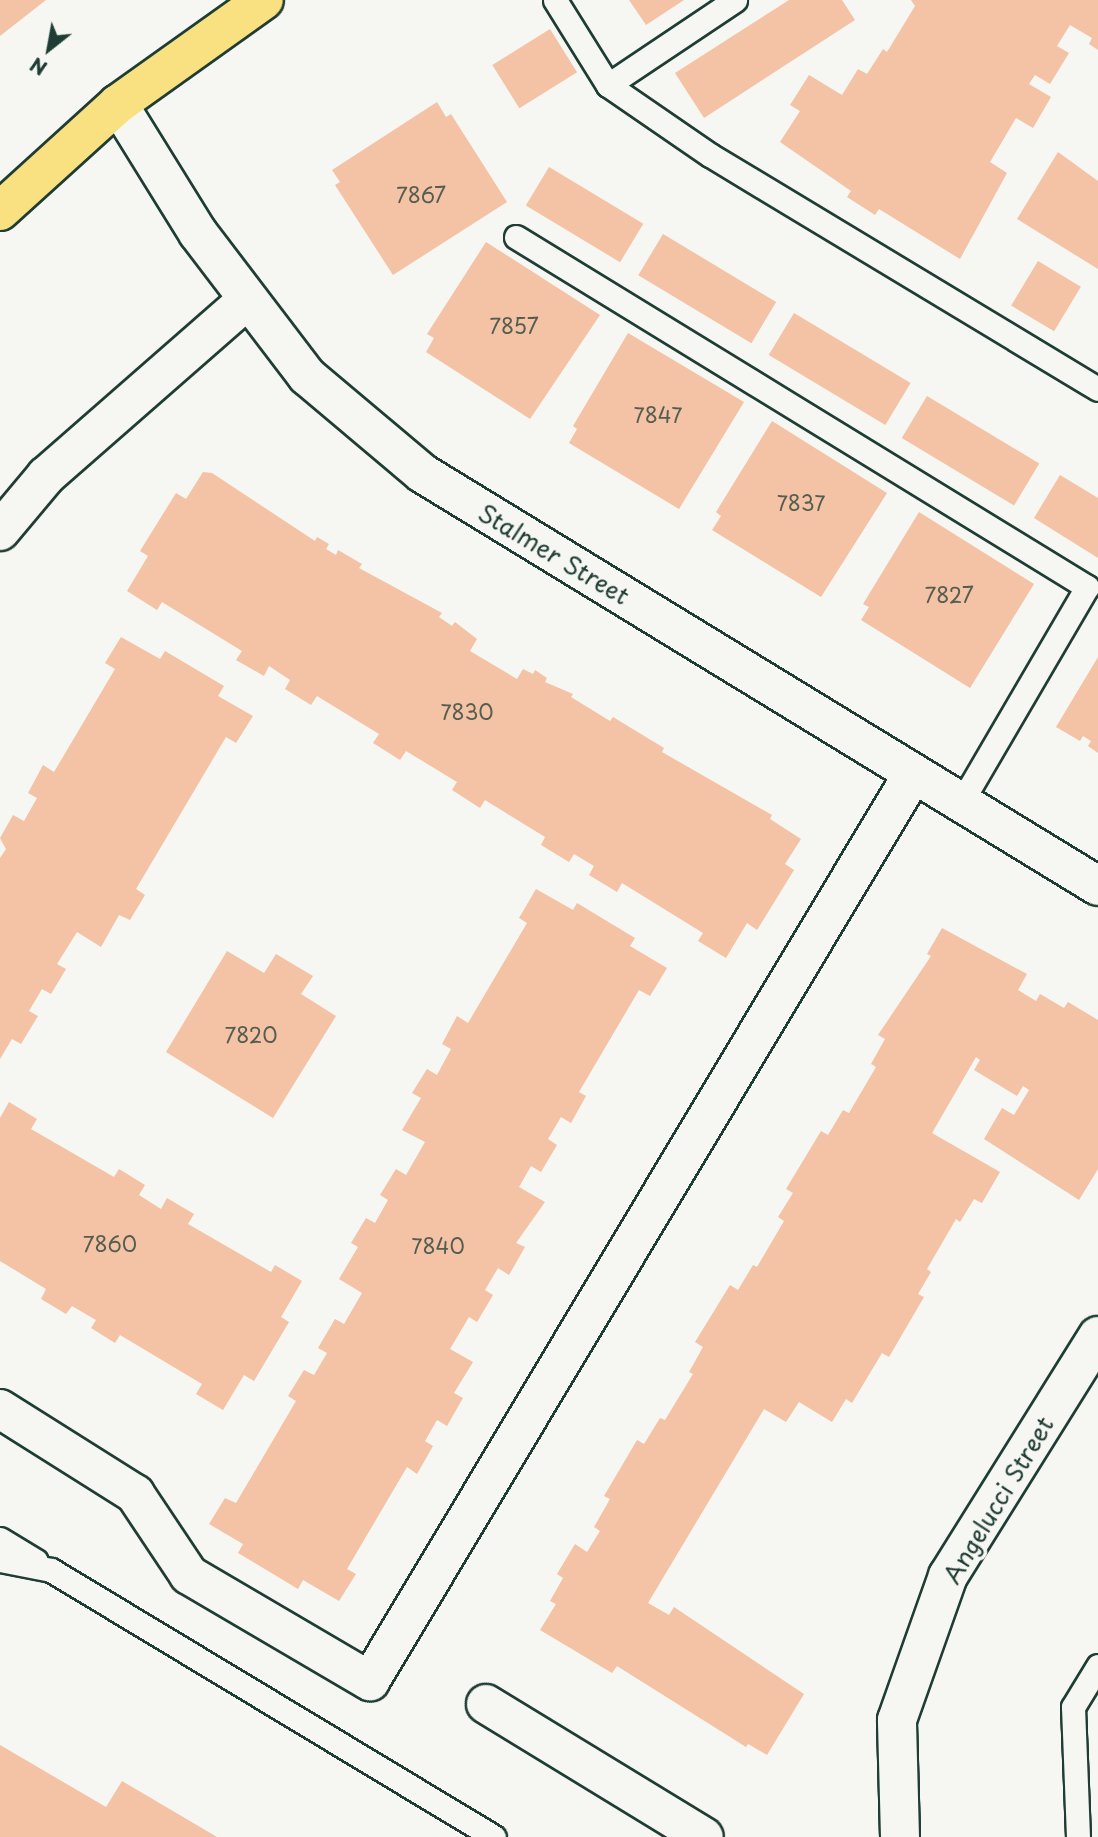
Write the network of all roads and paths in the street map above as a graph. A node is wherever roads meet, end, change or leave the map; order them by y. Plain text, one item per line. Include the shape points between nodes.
1 (264, 0) edge
2 (555, 0) edge
3 (735, 0) edge
4 (608, 85) junction
5 (118, 104) junction
6 (0, 211) edge
7 (516, 237) dead end
8 (246, 301) junction
9 (1098, 389) edge
10 (0, 531) edge
11 (913, 774) junction
12 (961, 803) junction
13 (1098, 886) edge
14 (1098, 1336) edge
15 (0, 1409) edge
16 (0, 1539) edge
17 (0, 1560) edge
18 (51, 1570) junction
19 (1098, 1666) edge
20 (486, 1704) dead end
21 (494, 1837) edge
22 (704, 1837) edge
23 (900, 1837) edge
24 (1078, 1837) edge

1 - 5 main road
2 - 4 lane
3 - 4 lane
4 - 9 lane via 710,155
5 - 6 main road
5 - 8 street, Stalmer Street
7 - 12 lane via 1087,587
8 - 10 street via 46,476
8 - 11 street, Stalmer Street via 307,376 422,473
11 - 12 street, Stalmer Street
11 - 15 street via 370,1681 189,1575 135,1494
12 - 13 street, Stalmer Street
14 - 23 street, Angelucci Street via 948,1576 897,1720
16 - 18 lane
17 - 18 lane
18 - 21 lane
19 - 24 lane via 1073,1707
20 - 22 street

